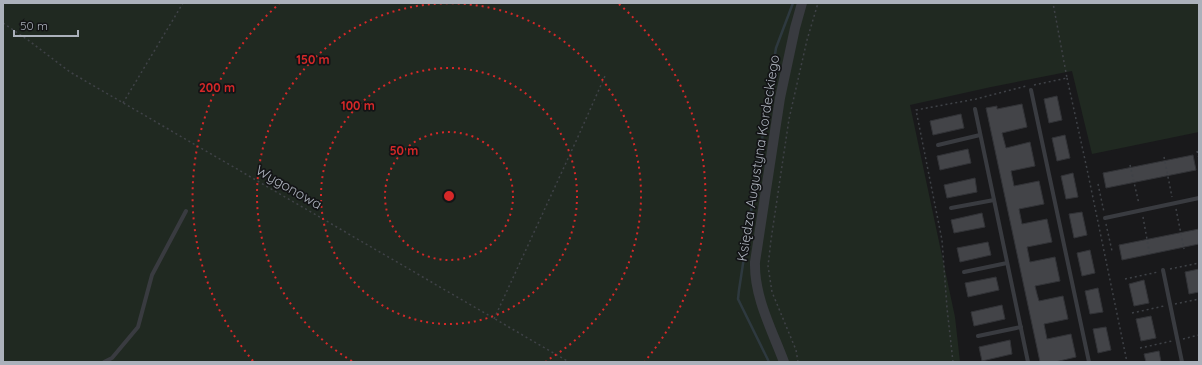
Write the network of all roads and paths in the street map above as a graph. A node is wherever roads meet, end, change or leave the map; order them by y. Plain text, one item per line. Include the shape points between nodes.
1 (183, 3) edge
2 (802, 3) edge
3 (818, 3) edge
4 (1053, 3) edge
5 (3, 23) edge
6 (605, 76) dead end
7 (1067, 78) junction
8 (1033, 85) dead end
9 (1026, 86) dead end
10 (1031, 90) dead end
11 (123, 103) junction
12 (975, 109) dead end
13 (980, 135) junction
14 (938, 145) dead end
15 (1197, 151) dead end
16 (1164, 157) dead end
17 (1199, 158) edge
18 (1130, 165) dead end
19 (1098, 184) dead end
20 (1199, 198) edge
21 (994, 200) junction
22 (1174, 203) junction
23 (951, 208) dead end
24 (1141, 210) junction
25 (186, 211) dead end
26 (1105, 218) junction
27 (1184, 249) dead end
28 (1112, 251) dead end
29 (1150, 256) dead end
30 (1007, 263) junction
31 (1163, 270) dead end
32 (964, 272) dead end
33 (494, 318) junction
34 (1021, 327) junction
35 (1199, 335) edge
36 (978, 336) dead end
37 (1178, 340) junction
38 (1140, 348) dead end
39 (104, 362) edge
40 (569, 362) edge
41 (784, 362) edge
42 (798, 362) edge
43 (953, 362) edge
44 (1028, 362) edge
45 (1089, 362) edge
46 (1127, 362) edge
47 (1182, 362) edge

1 - 11 path
2 - 41 street, Księdza Augustyna Kordeckiego via 780,98 755,262 755,281 759,295
3 - 42 path via 789,119 768,266 772,292 796,350
4 - 7 path
5 - 11 path, Wygonowa via 70,72
6 - 33 path
7 - 8 path
7 - 46 path
9 - 43 path via 976,99 916,110 942,240
10 - 45 lane
11 - 33 path, Wygonowa
12 - 13 lane
13 - 14 lane
13 - 21 lane
15 - 17 path
16 - 22 path
18 - 24 path
19 - 26 path
20 - 22 lane
21 - 23 lane
21 - 30 lane
22 - 24 lane
22 - 27 path
24 - 26 lane
24 - 29 path
25 - 39 lane via 152,275 138,327 112,358
26 - 28 path
30 - 32 lane
30 - 34 lane
31 - 37 lane
33 - 40 path, Wygonowa
34 - 36 lane
34 - 44 lane
35 - 37 path
37 - 38 path
37 - 47 lane

